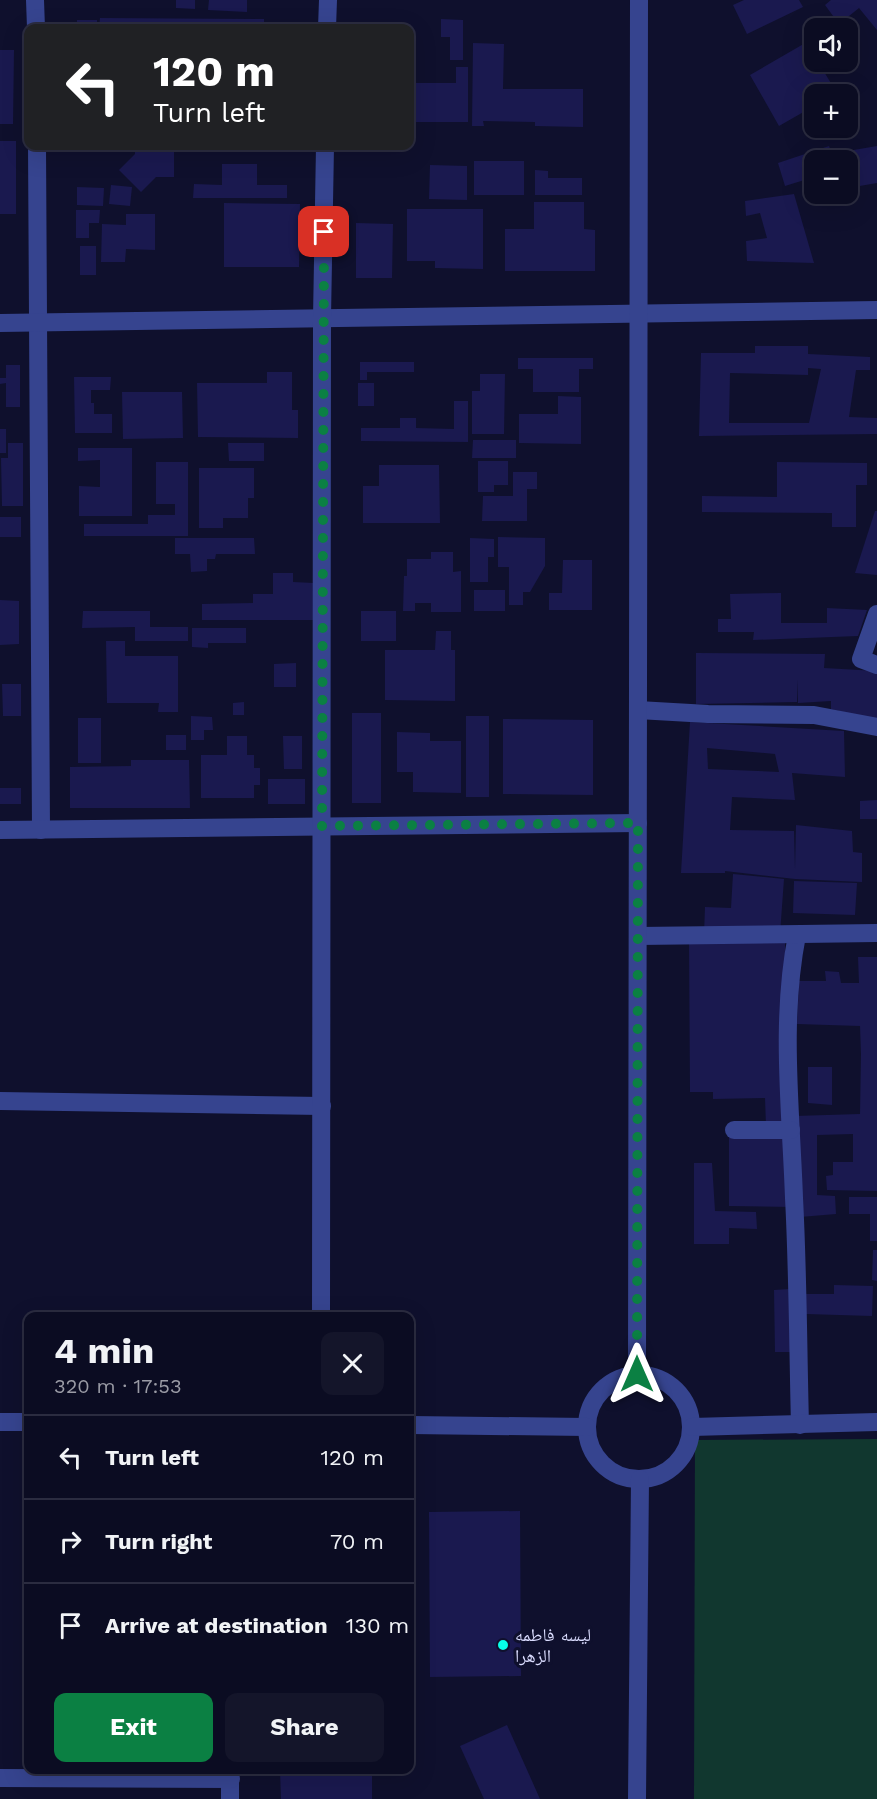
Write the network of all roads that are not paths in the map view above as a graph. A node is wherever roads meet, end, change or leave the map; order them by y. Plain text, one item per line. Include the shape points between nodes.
1 (36, 0) edge
2 (328, 0) edge
3 (639, 0) edge
4 (36, 24) edge
5 (327, 24) edge
6 (37, 150) edge
7 (325, 150) edge
8 (877, 310) edge
9 (639, 313) junction
10 (322, 318) junction
11 (38, 322) junction
12 (0, 323) edge
13 (877, 614) edge
14 (877, 665) edge
15 (638, 710) junction
16 (877, 727) edge
17 (638, 823) junction
18 (322, 826) junction
19 (0, 830) edge
20 (41, 830) junction
21 (877, 933) edge
22 (798, 935) junction
23 (638, 936) junction
24 (0, 1101) edge
25 (322, 1106) junction
26 (734, 1130) dead end
27 (791, 1130) junction
28 (321, 1312) edge
29 (637, 1374) junction
30 (0, 1422) edge
31 (24, 1422) edge
32 (877, 1422) edge
33 (414, 1425) edge
34 (800, 1425) junction
35 (587, 1427) junction
36 (692, 1427) junction
37 (640, 1479) junction
38 (230, 1774) edge
39 (0, 1778) edge
40 (230, 1799) edge
41 (637, 1799) edge

1 - 4 street
2 - 5 street
3 - 9 street
6 - 11 street
7 - 10 street
8 - 9 street
9 - 10 street
9 - 15 street
10 - 11 street
10 - 18 street
11 - 12 street
11 - 20 street
13 - 14 street via 861,659
15 - 16 street via 814,715
15 - 17 street
17 - 18 street
17 - 23 street
18 - 20 street
18 - 25 street
19 - 20 street
21 - 22 street
22 - 23 street
22 - 27 street via 789,986
23 - 29 street
24 - 25 street
25 - 28 street
26 - 27 street
27 - 34 street
29 - 35 street via 619,1378 604,1388 593,1402
29 - 36 street via 669,1383 689,1410
30 - 31 street
32 - 34 street
33 - 35 street
34 - 36 street
35 - 37 street via 593,1453 604,1467 620,1476
36 - 37 street via 689,1444 669,1471
37 - 41 street
38 - 39 street
38 - 40 street

